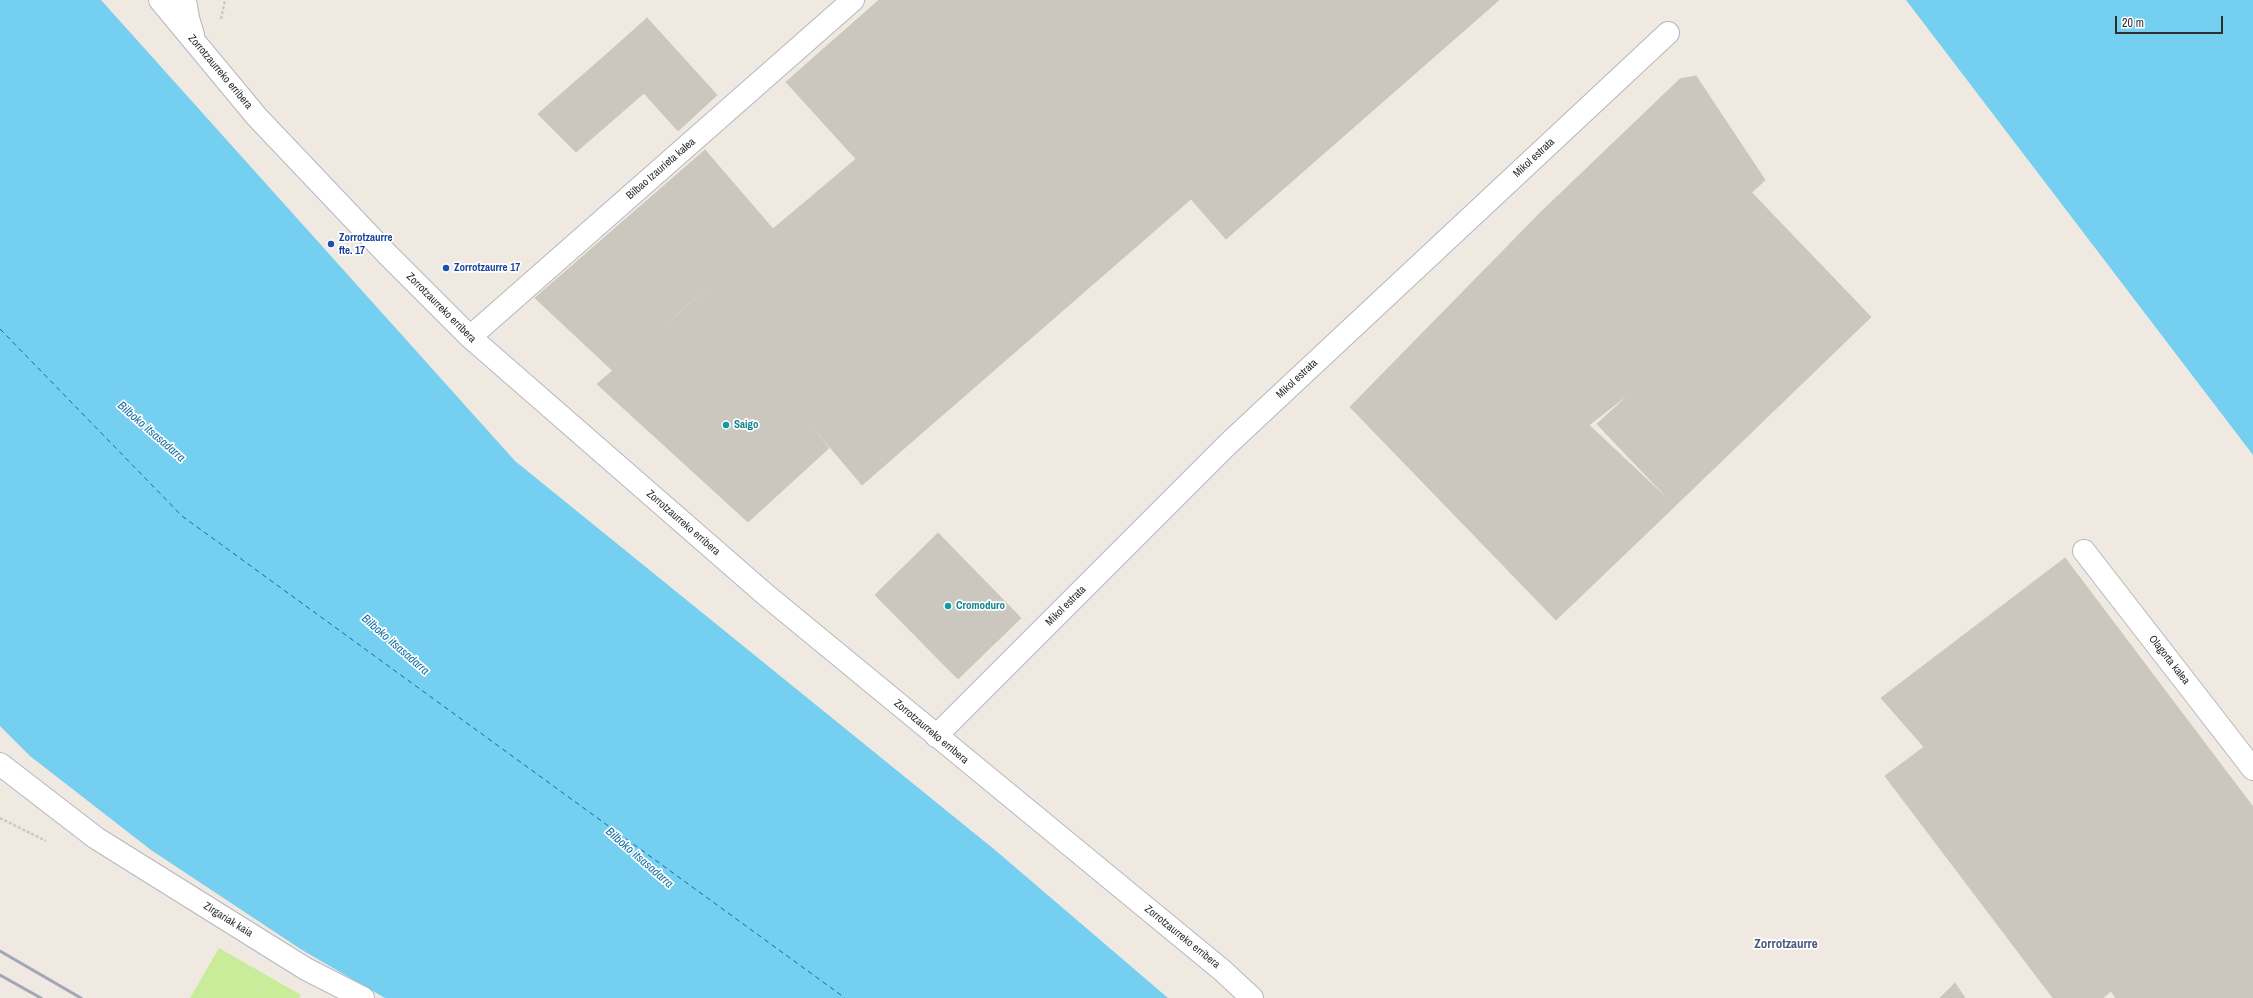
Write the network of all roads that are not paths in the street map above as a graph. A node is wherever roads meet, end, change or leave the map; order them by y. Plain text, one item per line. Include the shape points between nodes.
1 (160, 0) edge
2 (185, 0) edge
3 (853, 0) edge
4 (1668, 32) dead end
5 (195, 42) junction
6 (470, 338) junction
7 (2084, 551) dead end
8 (936, 736) junction
9 (0, 764) edge
10 (2253, 769) edge
11 (363, 998) edge
12 (1252, 998) edge

1 - 5 street, Zorrotzaurreko erribera
2 - 5 street
3 - 6 street, Bilbao Izaurieta kalea
4 - 8 street, Mikol estrata via 1228,444
5 - 6 street, Zorrotzaurreko erribera via 257,117
6 - 8 street, Zorrotzaurreko erribera via 766,595
7 - 10 street, Olagorta kalea
8 - 12 street, Zorrotzaurreko erribera via 1223,971
9 - 11 street, Zirgariak kaia via 96,838 306,969

